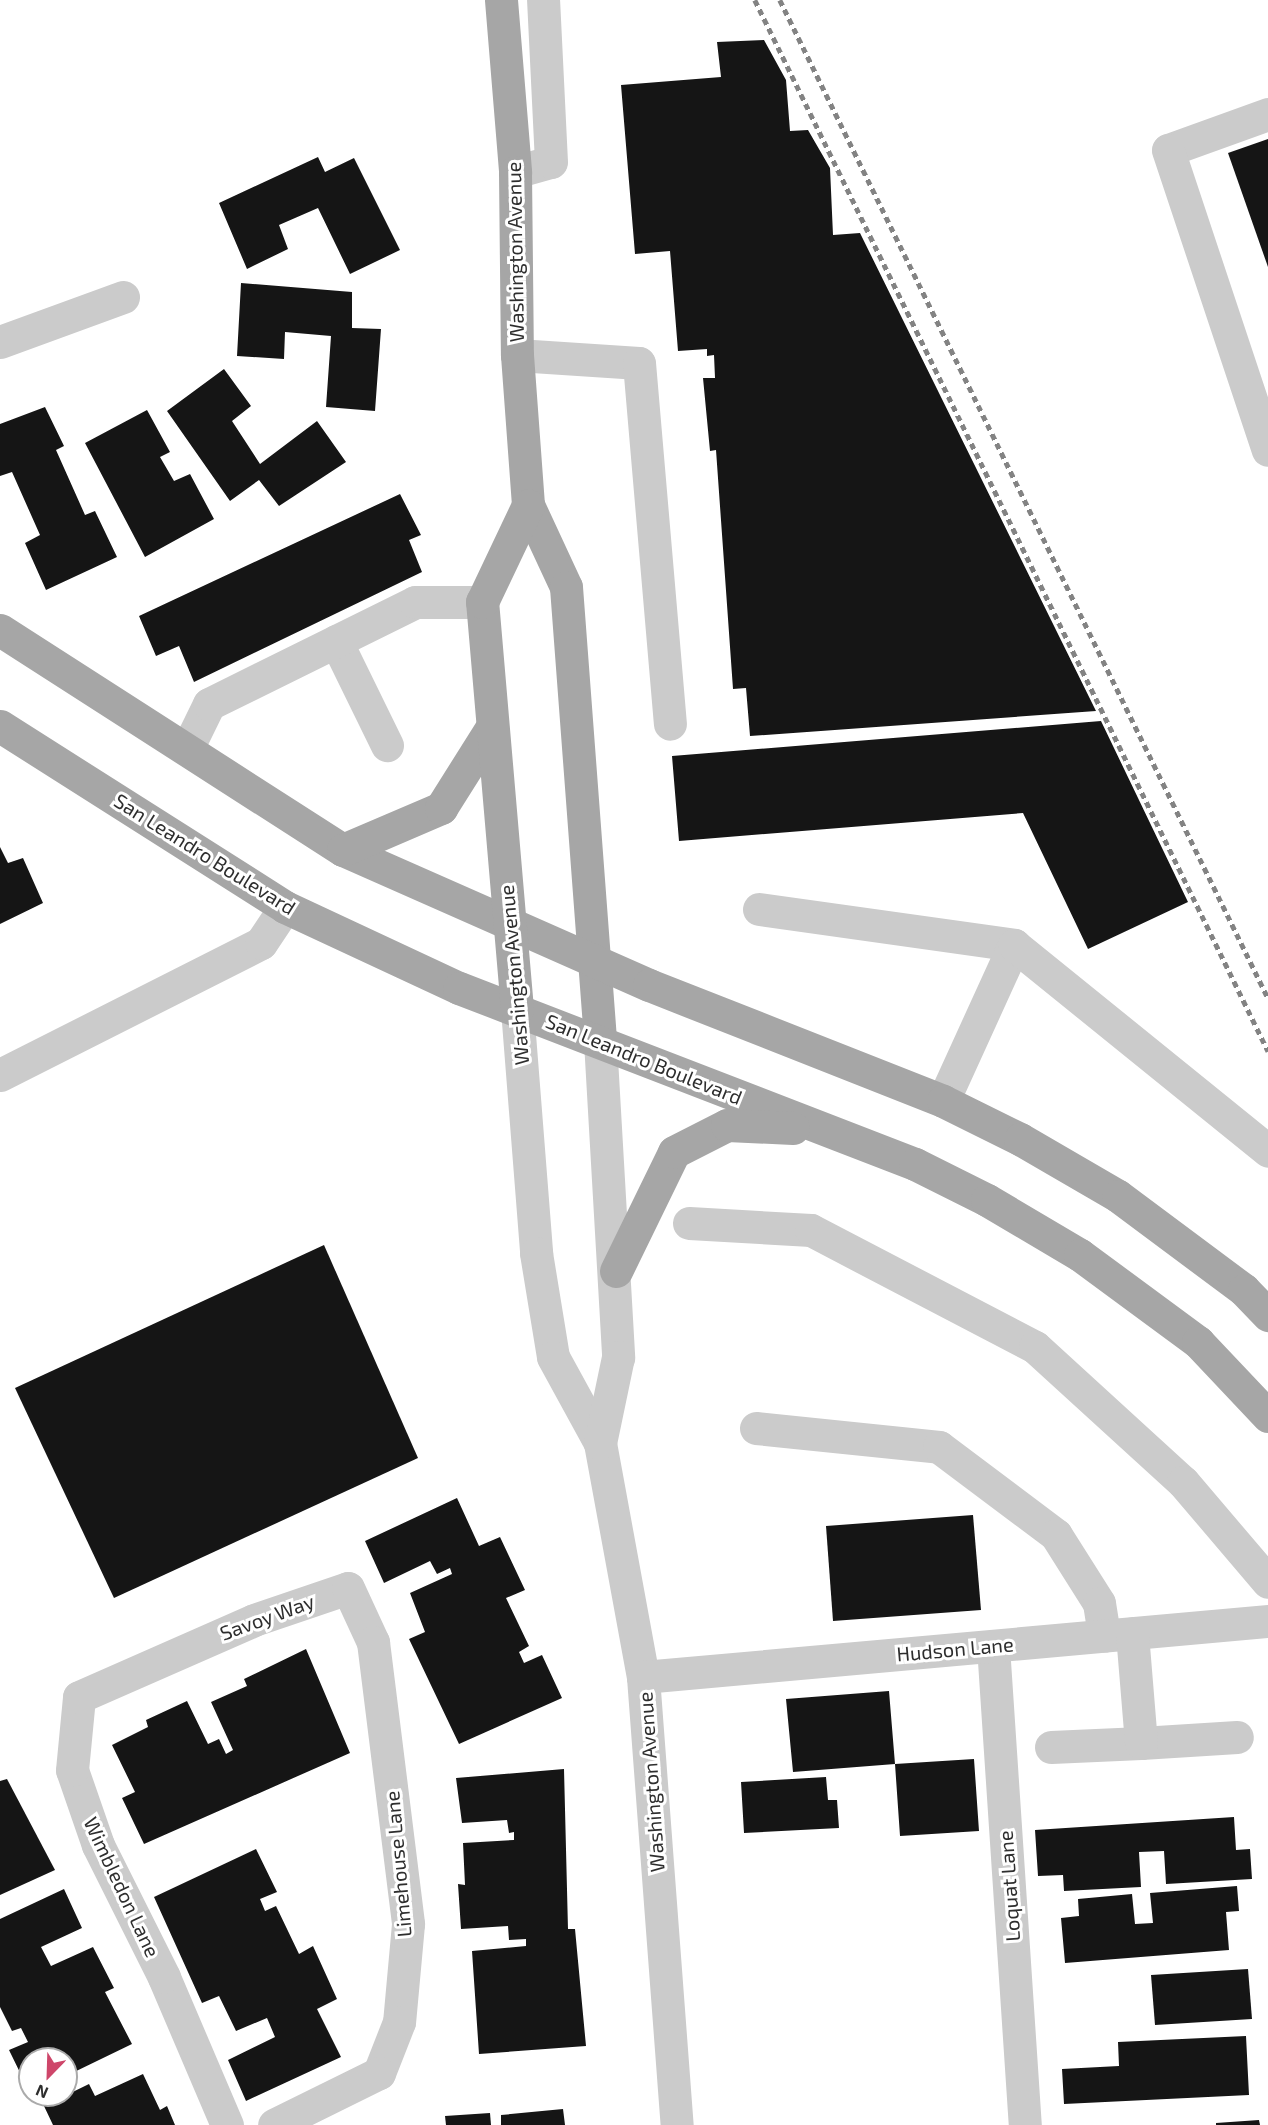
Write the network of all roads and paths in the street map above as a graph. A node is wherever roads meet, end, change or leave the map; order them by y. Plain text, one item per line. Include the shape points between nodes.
1 (501, 0) edge
2 (543, 0) edge
3 (1268, 114) edge
4 (515, 171) junction
5 (123, 297) dead end
6 (0, 342) edge
7 (517, 355) junction
8 (1268, 450) edge
9 (528, 505) junction
10 (482, 602) junction
11 (0, 630) edge
12 (336, 641) junction
13 (670, 723) dead end
14 (0, 726) edge
15 (492, 727) junction
16 (387, 745) dead end
17 (187, 749) junction
18 (343, 850) junction
19 (285, 907) junction
20 (759, 909) dead end
21 (510, 926) junction
22 (1014, 945) junction
23 (594, 960) junction
24 (517, 1009) junction
25 (600, 1041) junction
26 (0, 1075) edge
27 (944, 1101) junction
28 (822, 1129) junction
29 (1268, 1151) edge
30 (689, 1223) dead end
31 (616, 1271) junction
32 (1268, 1315) edge
33 (1268, 1416) edge
34 (756, 1428) dead end
35 (600, 1443) junction
36 (1268, 1582) edge
37 (1268, 1621) edge
38 (1118, 1635) junction
39 (373, 1642) joint
40 (993, 1646) junction
41 (132, 1670) joint
42 (643, 1677) junction
43 (1237, 1737) dead end
44 (1141, 1743) junction
45 (1051, 1747) dead end
46 (227, 2125) edge
47 (274, 2125) edge
48 (677, 2125) edge
49 (1025, 2125) edge

1 - 4 main road, Washington Avenue
2 - 4 street via 551,162
3 - 8 street via 1168,150
4 - 7 main road, Washington Avenue
5 - 6 street
7 - 9 main road, Washington Avenue
7 - 13 street via 639,363
9 - 10 main road, Washington Avenue
9 - 23 main road, Washington Avenue via 566,587
10 - 12 street via 415,602
10 - 15 main road, Washington Avenue
11 - 17 main road
12 - 16 street
12 - 17 street via 209,704
14 - 19 main road, San Leandro Boulevard
15 - 18 main road via 441,808
15 - 21 main road, Washington Avenue
17 - 18 main road
18 - 21 main road
19 - 24 main road, San Leandro Boulevard
19 - 26 street via 261,943
20 - 22 street
21 - 23 main road
21 - 24 main road, Washington Avenue
22 - 27 street
22 - 29 street
23 - 25 main road, Washington Avenue
23 - 27 main road
24 - 25 main road, San Leandro Boulevard
24 - 35 street, Washington Avenue via 536,1253 553,1358
25 - 28 main road, San Leandro Boulevard
25 - 31 street, Washington Avenue
27 - 32 main road via 1118,1196 1244,1290
28 - 31 main road via 727,1125 674,1152
28 - 33 main road, San Leandro Boulevard via 915,1164 1080,1255 1198,1342
30 - 36 street via 811,1230 1035,1347 1183,1482
31 - 35 street, Washington Avenue via 618,1357
34 - 38 street via 939,1447 1056,1535
35 - 42 street, Washington Avenue
37 - 38 street, Hudson Lane
38 - 40 street, Hudson Lane
38 - 44 street
39 - 41 street, Savoy Way via 348,1588
39 - 47 street, Limehouse Lane via 408,1924 399,2022 379,2073
40 - 42 street, Hudson Lane
40 - 49 street, Loquat Lane
41 - 46 street, Wimbledon Lane via 79,1697 72,1770 98,1845 164,1977
42 - 48 street, Washington Avenue
43 - 44 street
44 - 45 street

